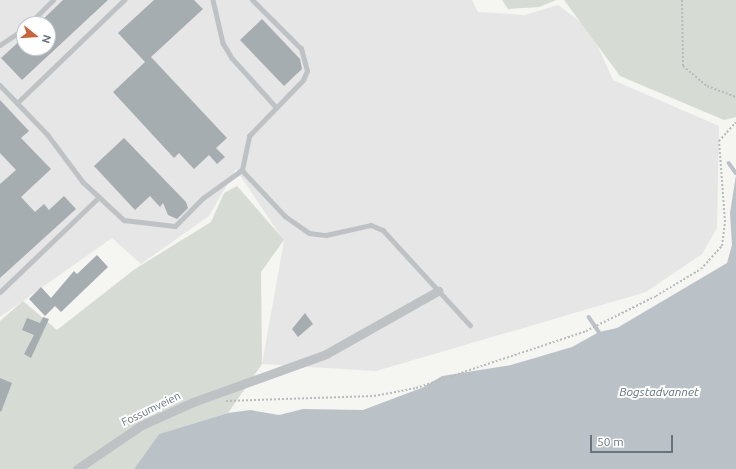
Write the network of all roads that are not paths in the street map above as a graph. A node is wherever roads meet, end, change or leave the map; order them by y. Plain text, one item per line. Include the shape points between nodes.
1 (53, 0) edge
2 (124, 0) edge
3 (213, 0) edge
4 (252, 0) edge
5 (37, 16) edge
6 (16, 34) edge
7 (0, 45) edge
8 (0, 85) edge
9 (18, 103) junction
10 (275, 106) junction
11 (242, 170) junction
12 (98, 197) junction
13 (438, 291) junction
14 (0, 292) edge
15 (470, 325) dead end
16 (77, 469) edge

1 - 5 lane
2 - 9 lane
3 - 10 lane via 223,43 232,58
4 - 10 lane via 301,50 306,61 303,80
6 - 7 lane
8 - 9 lane
9 - 12 lane
10 - 11 lane via 249,136
11 - 12 lane via 203,198 175,226 124,220
11 - 13 lane via 285,216 309,232 326,235 371,225 383,230
12 - 14 lane
13 - 15 lane
13 - 16 street, Fossumveien via 326,354 140,426

